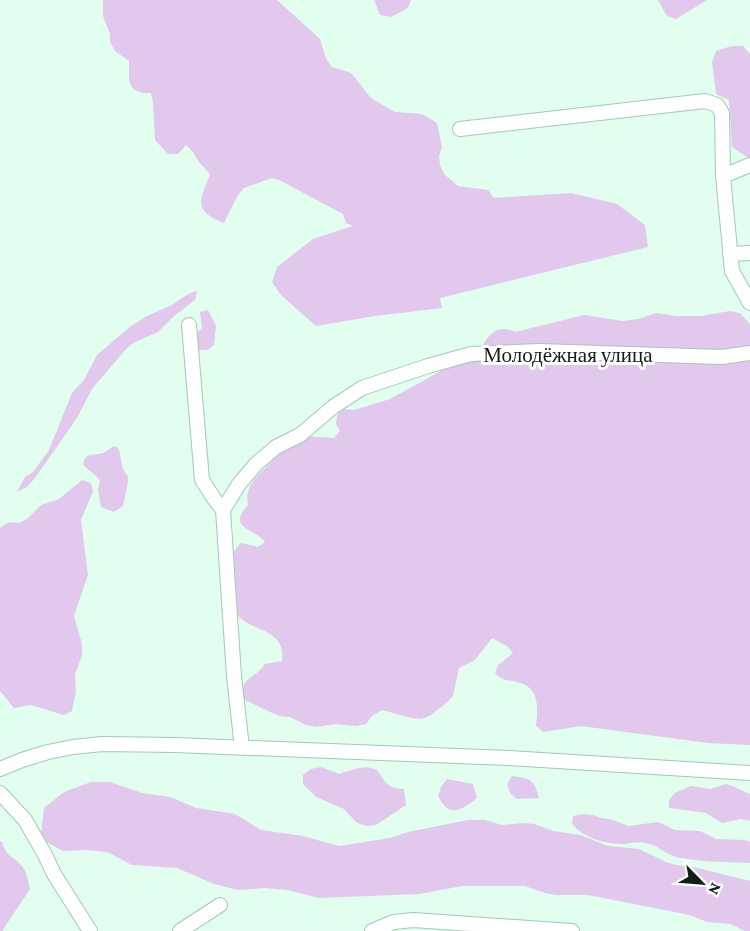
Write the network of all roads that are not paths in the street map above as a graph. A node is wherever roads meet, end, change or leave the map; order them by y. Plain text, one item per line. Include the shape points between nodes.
1 (460, 129) dead end
2 (750, 165) edge
3 (723, 177) junction
4 (750, 253) edge
5 (730, 254) junction
6 (750, 303) edge
7 (189, 325) dead end
8 (750, 353) edge
9 (224, 510) junction
10 (242, 748) junction
11 (0, 769) edge
12 (750, 773) edge
13 (0, 793) edge
14 (220, 905) dead end
15 (90, 931) edge
16 (180, 931) edge
17 (372, 931) edge
18 (572, 931) edge

1 - 3 street via 705,101 717,105 722,113
2 - 3 street
3 - 5 street
4 - 5 street
5 - 6 street via 732,271
7 - 9 street via 202,480
8 - 9 street, Молодёжная улица via 722,357 539,351 471,354 428,366 362,388 333,406 300,435 276,447 256,464
9 - 10 street
10 - 11 street via 102,744 48,752
10 - 12 street via 510,758
13 - 15 street via 25,820
14 - 16 street
17 - 18 street via 413,920

